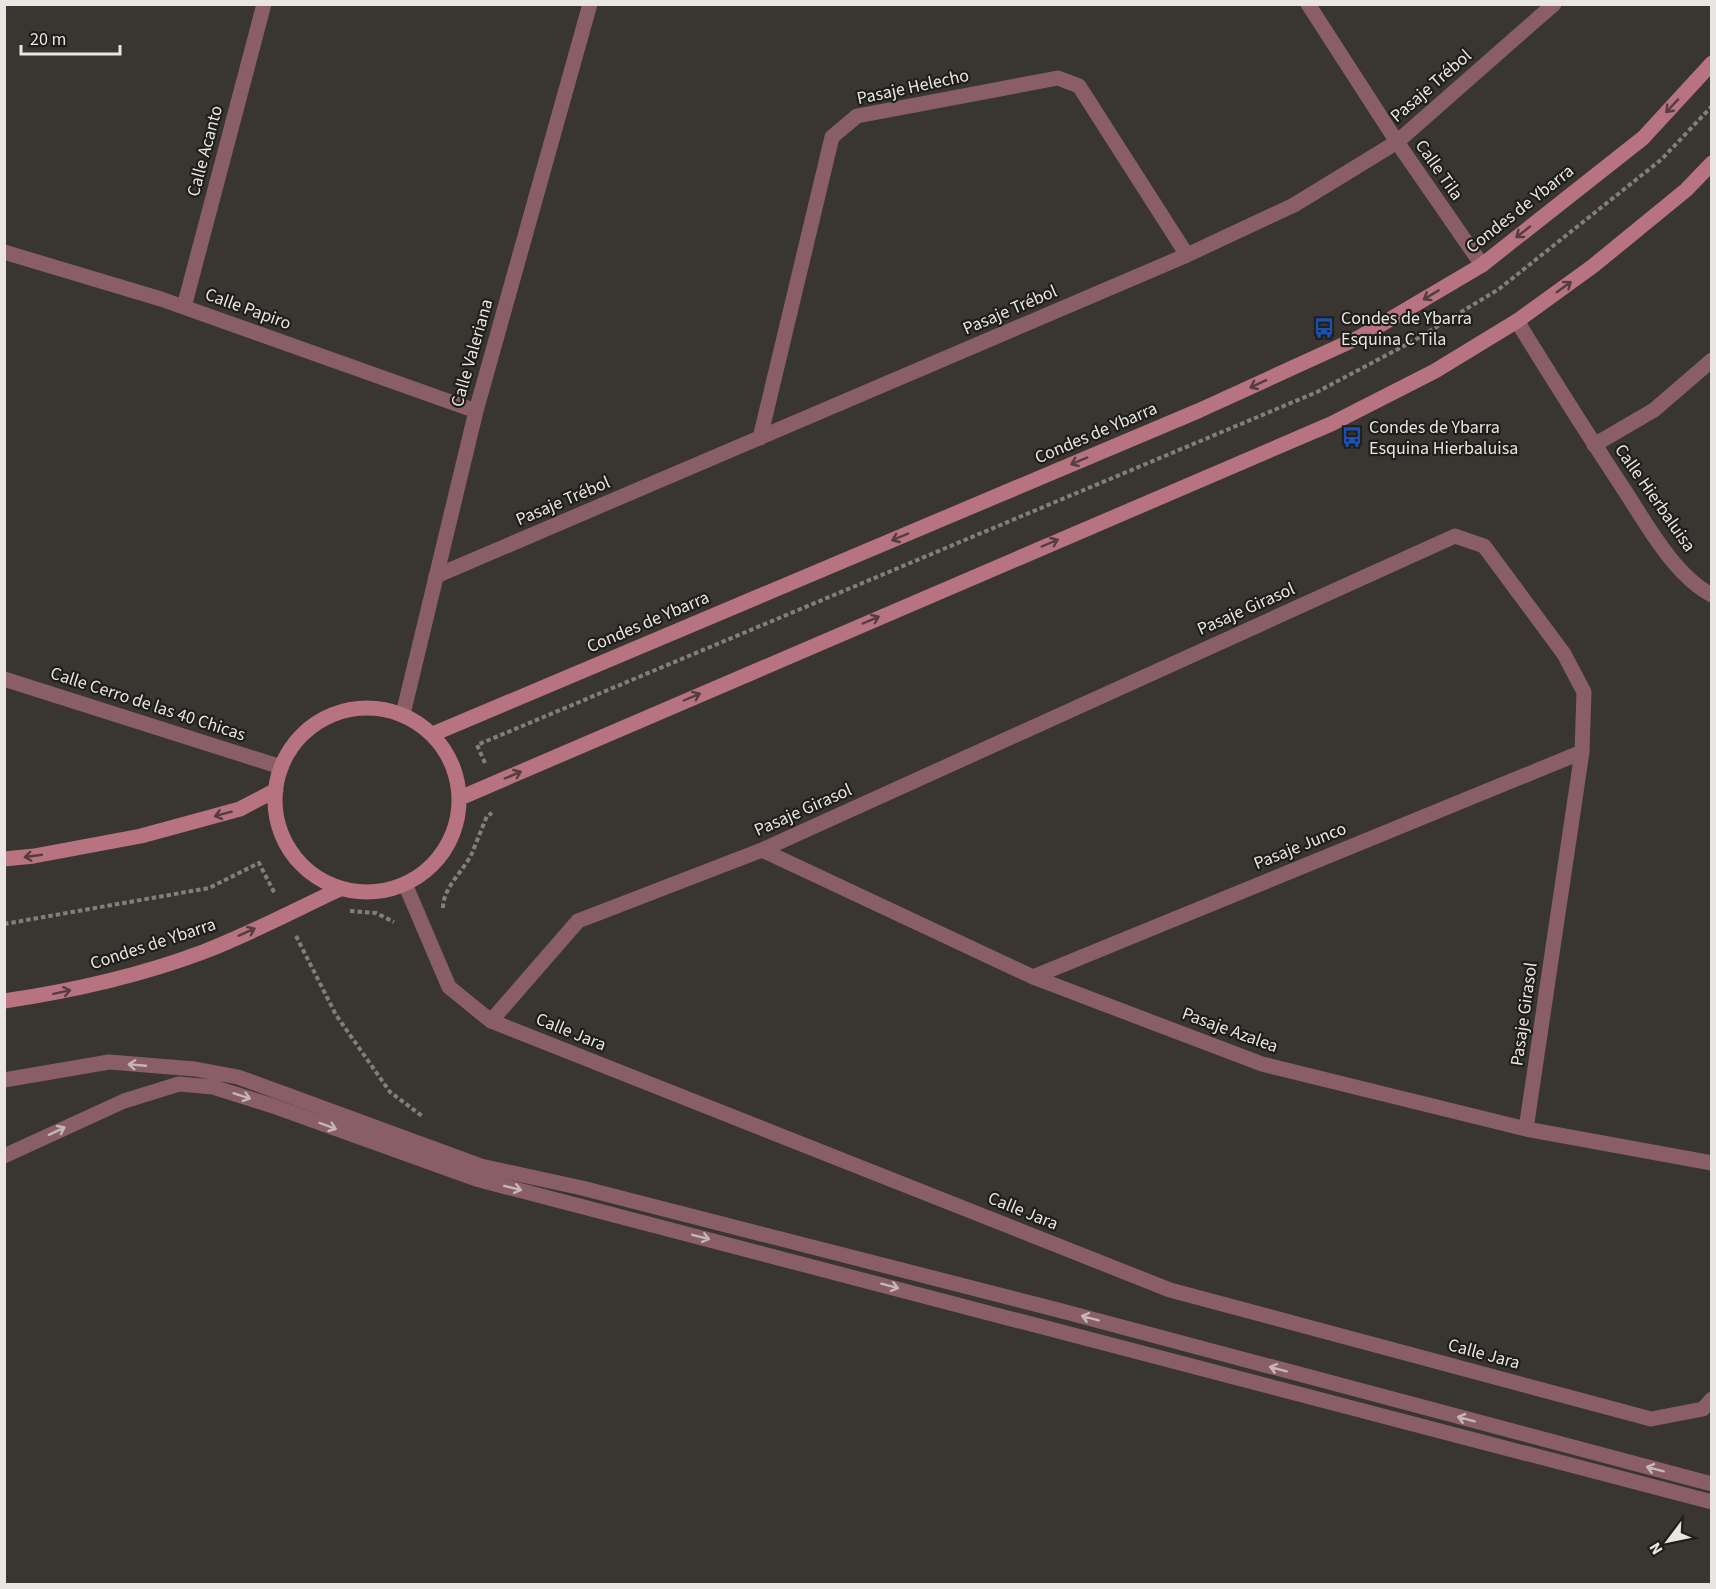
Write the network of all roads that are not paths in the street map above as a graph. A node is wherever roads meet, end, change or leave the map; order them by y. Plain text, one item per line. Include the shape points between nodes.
1 (264, 4) edge
2 (590, 4) edge
3 (1308, 4) edge
4 (1554, 4) edge
5 (1712, 63) edge
6 (1397, 142) junction
7 (1712, 163) edge
8 (4, 252) edge
9 (1187, 255) junction
10 (1482, 265) junction
11 (184, 307) junction
12 (1517, 321) junction
13 (1712, 360) edge
14 (476, 411) junction
15 (760, 438) junction
16 (1594, 445) junction
17 (436, 576) junction
18 (1712, 595) edge
19 (4, 679) edge
20 (403, 714) junction
21 (433, 734) junction
22 (1582, 752) junction
23 (281, 767) junction
24 (276, 790) junction
25 (460, 798) junction
26 (762, 850) junction
27 (4, 859) edge
28 (405, 884) junction
29 (340, 889) junction
30 (1033, 977) junction
31 (4, 1001) edge
32 (491, 1021) junction
33 (4, 1080) edge
34 (1526, 1129) junction
35 (4, 1156) edge
36 (1712, 1163) edge
37 (1712, 1400) edge
38 (1712, 1484) edge
39 (1712, 1502) edge

1 - 11 street, Calle Acanto
2 - 14 street, Calle Valeriana
3 - 6 street, Calle Tila
4 - 6 street, Pasaje Trébol
5 -> 10 main road, Condes de Ybarra via 1643,138
6 - 9 street, Pasaje Trébol via 1294,206
6 - 10 street, Calle Tila
12 -> 7 main road via 1618,246 1686,190
8 - 11 street, Calle Papiro
9 - 15 street, Pasaje Trébol
9 - 15 street, Pasaje Helecho via 1079,86 1058,78 857,116 832,137
10 -> 21 main road, Condes de Ybarra via 1360,337 1198,411
11 - 14 street, Calle Papiro
12 - 16 street, Calle Hierbaluisa
25 -> 12 main road via 1331,424 1435,371
13 - 16 street, Calle Hierbaluisa via 1654,410
14 - 17 street, Calle Valeriana
15 - 17 street, Pasaje Trébol
16 - 18 street, Calle Hierbaluisa via 1666,553 1702,590
17 - 20 street, Calle Valeriana
19 - 23 street, Calle Cerro de las 40 Chicas
20 - 21 main road
20 - 23 main road via 374,707 345,710 317,722 295,741
21 - 25 main road via 456,774
22 - 26 street, Pasaje Girasol via 1584,692 1564,654 1484,546 1455,536
22 - 30 street, Pasaje Junco
22 - 34 street, Pasaje Girasol
23 - 24 main road
24 -> 27 main road via 240,809 141,836
24 - 29 main road via 278,825 290,850 308,871
25 - 28 main road via 456,825 445,849 428,870
26 - 30 street, Pasaje Azalea
26 - 32 street, Pasaje Girasol via 578,921
28 - 29 main road via 381,892
28 - 32 street, Calle Jara via 449,987
31 -> 29 main road, Condes de Ybarra via 61,993 204,952
30 - 34 street, Pasaje Azalea via 1262,1064
32 - 37 street, Calle Jara via 1170,1290 1651,1419 1703,1409
38 -> 33 street via 1016,1299 582,1188 480,1166 237,1077 195,1069 109,1062
34 - 36 street, Pasaje Azalea
35 -> 39 street via 124,1101 179,1084 213,1088 476,1179

